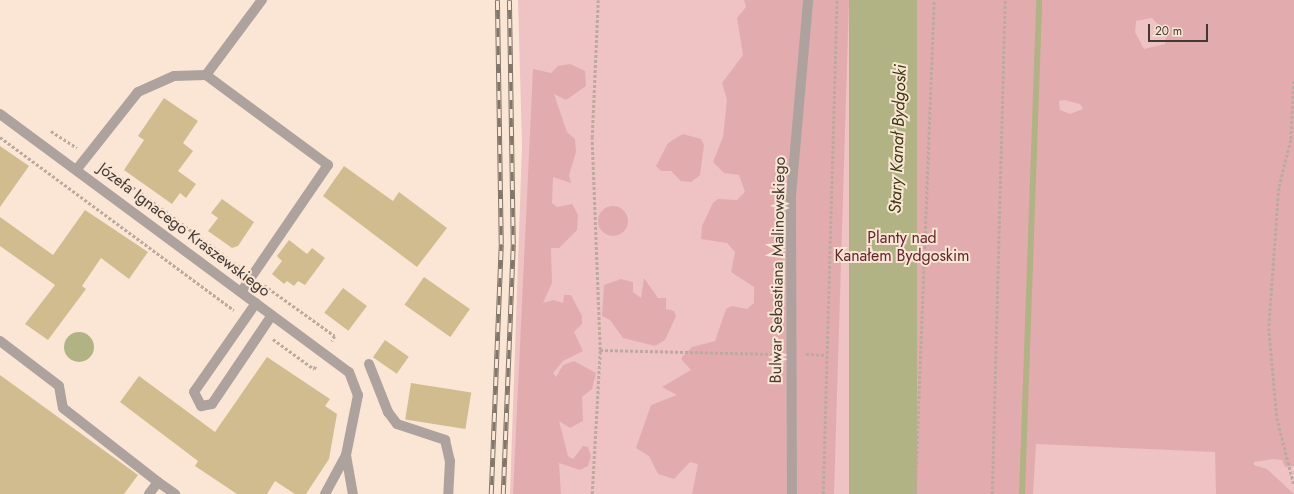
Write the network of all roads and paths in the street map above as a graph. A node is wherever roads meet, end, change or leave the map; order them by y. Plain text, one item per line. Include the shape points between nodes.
1 (262, 0) edge
2 (598, 0) edge
3 (808, 0) edge
4 (837, 0) edge
5 (934, 0) edge
6 (1005, 0) edge
7 (206, 75) junction
8 (1294, 81) edge
9 (0, 114) edge
10 (44, 126) dead end
11 (0, 137) edge
12 (89, 156) junction
13 (78, 169) junction
14 (252, 276) junction
15 (241, 292) junction
16 (256, 303) junction
17 (272, 315) junction
18 (246, 318) junction
19 (262, 330) junction
20 (0, 341) edge
21 (600, 350) junction
22 (324, 353) junction
23 (791, 354) junction
24 (826, 355) junction
25 (369, 364) dead end
26 (346, 455) junction
27 (158, 482) junction
28 (1294, 485) edge
29 (149, 494) edge
30 (174, 494) edge
31 (325, 494) edge
32 (353, 494) edge
33 (448, 494) edge
34 (592, 494) edge
35 (792, 494) edge
36 (823, 494) edge
37 (915, 494) edge
38 (992, 494) edge

1 - 7 street
2 - 21 path via 592,138
3 - 23 street, Bulwar Sebastiana Malinowskiego via 791,196
4 - 24 path
5 - 37 path
6 - 38 path
7 - 12 street via 174,76 138,92
7 - 14 street via 328,165
8 - 28 path via 1291,140 1278,188 1269,328 1277,418
9 - 13 street, Józefa Ignacego Kraszewskiego
10 - 12 path
11 - 18 path
12 - 13 street
12 - 14 path via 118,172
13 - 15 street, Józefa Ignacego Kraszewskiego
14 - 15 street
14 - 22 path via 335,336
15 - 16 street, Józefa Ignacego Kraszewskiego
16 - 17 street, Józefa Ignacego Kraszewskiego
16 - 18 street
17 - 19 street
17 - 22 street, Józefa Ignacego Kraszewskiego
18 - 19 street via 194,392 201,406 212,404
19 - 22 path via 314,369
20 - 27 street via 60,386 63,408
21 - 23 path
21 - 34 path
22 - 26 street, Józefa Ignacego Kraszewskiego via 349,372 358,395
23 - 24 path
23 - 35 street, Bulwar Sebastiana Malinowskiego
24 - 36 path
25 - 33 street via 388,412 397,424 444,440 450,461
26 - 31 street
26 - 32 street
27 - 29 street
27 - 30 street

